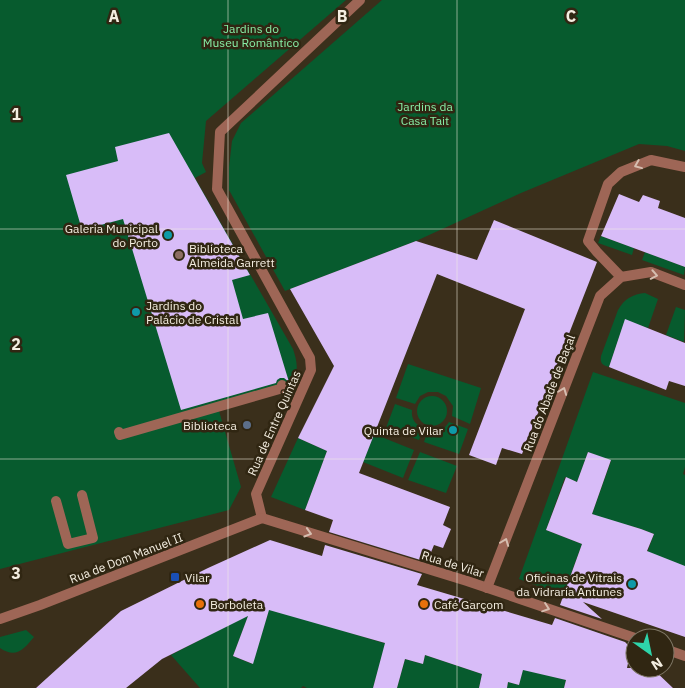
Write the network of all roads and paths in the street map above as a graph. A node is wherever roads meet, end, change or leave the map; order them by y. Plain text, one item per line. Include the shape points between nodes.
1 (360, 0) edge
2 (685, 167) edge
3 (621, 277) junction
4 (685, 285) edge
5 (282, 385) dead end
6 (119, 432) dead end
7 (82, 495) dead end
8 (56, 501) dead end
9 (262, 518) junction
10 (487, 588) junction
11 (0, 619) edge
12 (625, 635) edge

1 - 9 street, Rua de Entre Quintas via 220,132 217,188 310,358 311,370 256,494
2 -> 3 street via 651,160 620,172 608,184 588,241
3 -> 4 street via 651,272
10 -> 3 street, Rua do Abade de Baçal via 600,296
5 - 6 street via 283,388
7 - 8 street via 93,538 68,544
9 -> 10 street, Rua de Vilar
9 - 11 street, Rua de Dom Manuel II
10 -> 12 street, Rua de Vilar

